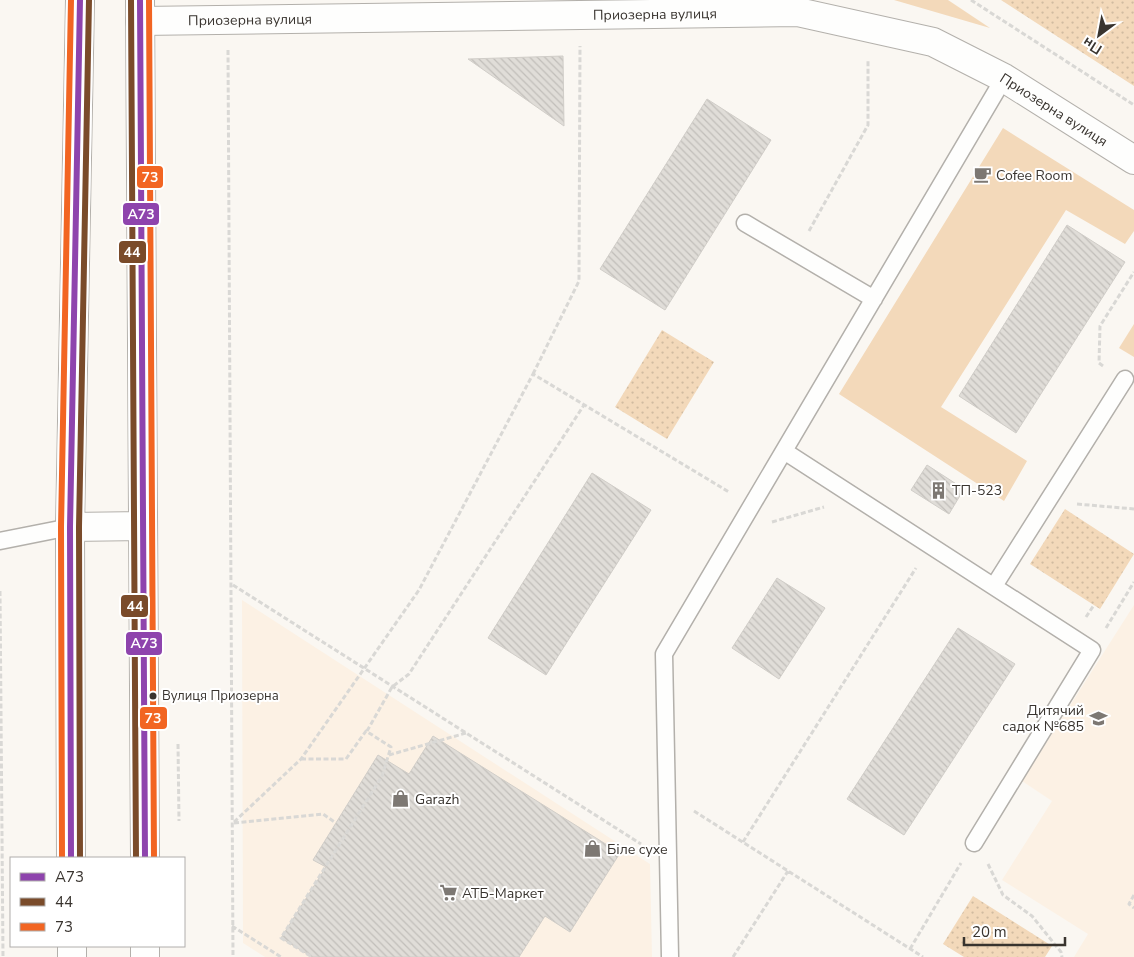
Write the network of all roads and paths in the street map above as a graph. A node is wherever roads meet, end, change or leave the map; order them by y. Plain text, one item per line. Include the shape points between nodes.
1 (80, 0) edge
2 (971, 0) edge
3 (140, 11) edge
4 (580, 39) dead end
5 (228, 46) dead end
6 (868, 50) dead end
7 (1004, 78) junction
8 (1134, 106) edge
9 (1134, 160) edge
10 (745, 223) dead end
11 (797, 253) junction
12 (1134, 272) edge
13 (874, 299) junction
14 (533, 374) junction
15 (1126, 379) joint
16 (584, 405) junction
17 (784, 451) junction
18 (856, 498) junction
19 (1047, 502) junction
20 (752, 505) junction
21 (1134, 509) edge
22 (143, 526) junction
23 (70, 527) junction
24 (736, 532) junction
25 (0, 541) edge
26 (930, 545) junction
27 (1134, 582) edge
28 (232, 584) junction
29 (994, 586) junction
30 (0, 591) edge
31 (1092, 650) junction
32 (364, 668) junction
33 (392, 686) junction
34 (367, 731) junction
35 (466, 733) junction
36 (178, 734) dead end
37 (388, 755) junction
38 (301, 759) junction
39 (667, 794) junction
40 (179, 821) dead end
41 (336, 822) dead end
42 (233, 823) junction
43 (976, 838) junction
44 (743, 842) junction
45 (72, 857) edge
46 (145, 857) edge
47 (668, 862) junction
48 (788, 871) junction
49 (1134, 895) edge
50 (1134, 908) edge
51 (232, 926) junction
52 (910, 948) junction
53 (3, 957) edge
54 (232, 957) edge
55 (281, 957) edge
56 (312, 957) edge
57 (670, 957) edge
58 (733, 957) edge
59 (923, 957) edge
60 (1062, 957) edge

1 - 23 main road
2 - 8 path
3 - 7 main road, Приозерна вулиця via 798,12 933,42
3 - 22 main road
4 - 14 path via 579,281
5 - 28 path
6 - 11 path via 868,125
7 - 9 main road, Приозерна вулиця
7 - 13 lane
10 - 11 lane
11 - 13 lane
12 - 15 path via 1100,326 1098,363
13 - 17 lane
14 - 16 path
14 - 32 path via 419,590
15 - 19 lane
16 - 20 path
16 - 33 path via 409,674
17 - 18 lane
17 - 20 lane
18 - 24 path
18 - 26 lane
19 - 21 path
19 - 29 lane
20 - 24 lane
22 - 23 main road
22 - 46 main road
23 - 25 lane
23 - 45 main road
24 - 39 lane via 664,654
26 - 29 lane
26 - 44 path
27 - 31 path
28 - 32 path
28 - 42 path
29 - 31 lane
30 - 53 path
31 - 43 lane
32 - 33 path
32 - 38 path
33 - 34 path
33 - 35 path
34 - 37 path via 391,747
34 - 38 path via 346,758
35 - 37 path
35 - 47 path
36 - 40 path
37 - 56 path via 382,776 281,938
38 - 42 path
39 - 44 path
39 - 47 lane
41 - 42 path via 324,814
42 - 51 path
43 - 52 path
43 - 60 path via 1003,895 1032,916
44 - 48 path
47 - 57 lane
48 - 52 path
48 - 58 path
49 - 50 path via 1128,904
51 - 54 path
51 - 55 path
52 - 59 path

